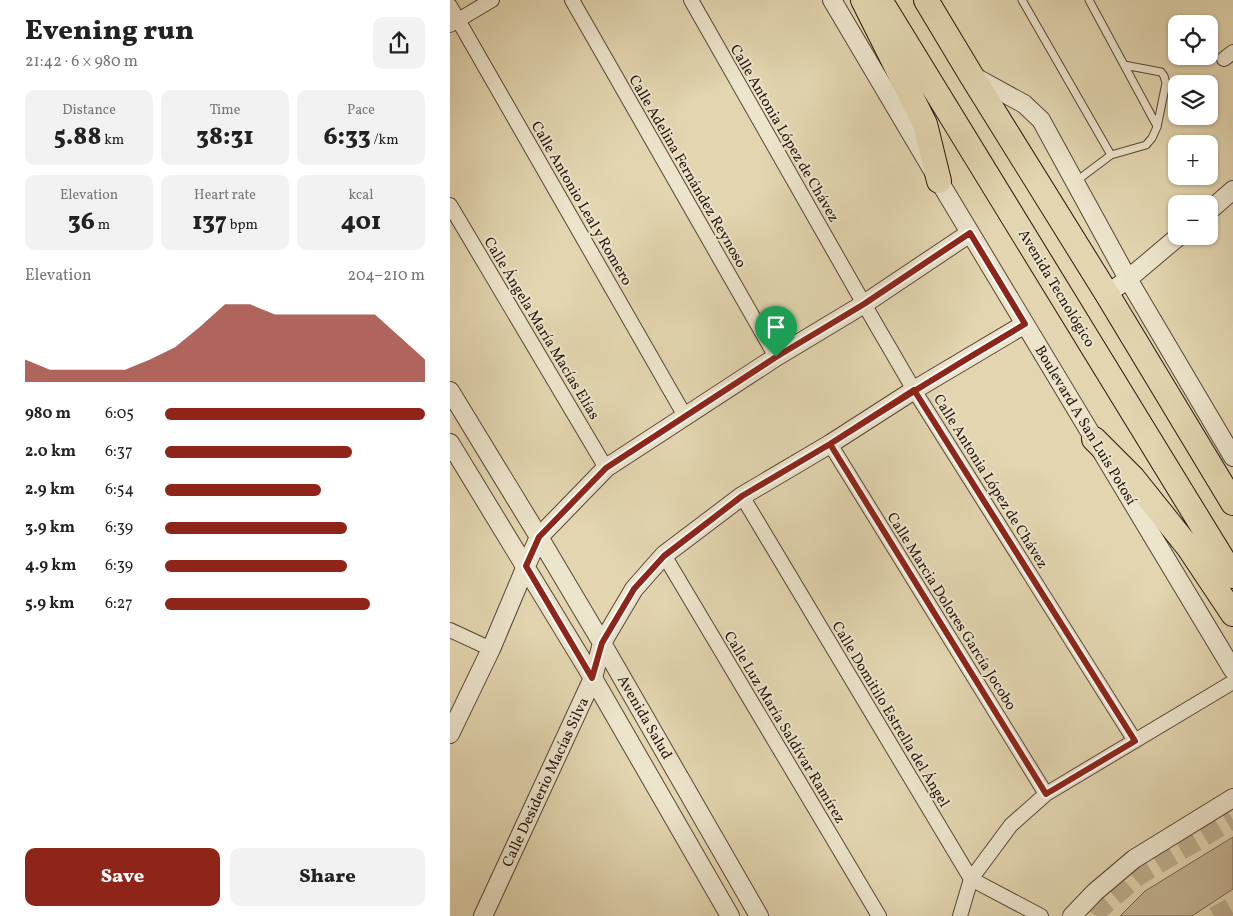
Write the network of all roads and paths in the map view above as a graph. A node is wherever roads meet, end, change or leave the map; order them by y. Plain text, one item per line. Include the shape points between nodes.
1 (492, 0) edge
2 (572, 0) edge
3 (691, 0) edge
4 (832, 0) edge
5 (863, 0) edge
6 (880, 0) edge
7 (926, 0) edge
8 (1022, 0) edge
9 (1090, 0) edge
10 (450, 6) edge
11 (454, 22) edge
12 (1124, 64) junction
13 (971, 75) junction
14 (1157, 127) junction
15 (1111, 155) junction
16 (939, 181) junction
17 (1075, 182) junction
18 (1233, 190) edge
19 (1218, 203) edge
20 (450, 205) edge
21 (970, 233) junction
22 (1168, 245) edge
23 (1128, 279) junction
24 (1107, 294) junction
25 (864, 304) junction
26 (1025, 324) junction
27 (776, 357) junction
28 (914, 390) junction
29 (450, 391) edge
30 (685, 416) junction
31 (1094, 439) junction
32 (450, 443) edge
33 (830, 444) junction
34 (1233, 457) edge
35 (606, 468) junction
36 (742, 496) junction
37 (1233, 503) edge
38 (539, 537) junction
39 (664, 556) junction
40 (526, 566) junction
41 (1233, 576) edge
42 (1233, 614) edge
43 (450, 630) edge
44 (602, 643) junction
45 (491, 649) junction
46 (1233, 670) edge
47 (592, 678) junction
48 (1233, 682) edge
49 (450, 734) edge
50 (1135, 741) junction
51 (1046, 794) junction
52 (1233, 798) edge
53 (971, 879) junction
54 (483, 916) edge
55 (730, 916) edge
56 (760, 916) edge
57 (878, 916) edge
58 (960, 916) edge
59 (1041, 916) edge
60 (1072, 916) edge

1 - 11 street
2 - 27 street, Calle Adelina Fernández Reynoso
3 - 25 street, Calle Antonia López de Chávez
4 - 16 street, Boulevard A San Luis Potosí
5 - 16 highway via 925,124
6 - 41 highway, Avenida Tecnológico
7 - 13 highway
8 - 15 lane
9 - 12 lane
10 - 11 street, Calle Antonio Leal y Romero
11 - 30 street, Calle Antonio Leal y Romero
12 - 14 lane
12 - 14 lane via 1161,72 1164,76 1166,83
13 - 17 street via 1024,104 1041,120
13 - 24 highway
14 - 15 lane via 1146,144
15 - 17 lane
16 - 21 street, Boulevard A San Luis Potosí
17 - 23 street
18 - 19 street
20 - 35 street, Calle Ángela María Macías Elías
21 - 25 street
21 - 26 street, Boulevard A San Luis Potosí
22 - 23 street
23 - 24 street
23 - 34 street
24 - 37 highway
25 - 27 street
25 - 28 street, Calle Antonia López de Chávez
26 - 28 street, Calle Desiderio Macías Silva
26 - 31 street, Boulevard A San Luis Potosí
27 - 30 street
28 - 33 street, Calle Desiderio Macías Silva
28 - 50 street, Calle Antonia López de Chávez
29 - 38 street, Avenida Salud
30 - 35 street
31 - 42 highway via 1134,478 1189,548
31 - 46 street, Boulevard A San Luis Potosí
32 - 40 street, Avenida Salud
33 - 36 street, Calle Desiderio Macías Silva
33 - 51 street, Calle Marcia Dolores García Jocobo
35 - 38 street
36 - 39 street, Calle Desiderio Macías Silva
36 - 53 street, Calle Domitilo Estrella del Ángel
38 - 40 street
38 - 44 street, Avenida Salud
39 - 44 street, Calle Desiderio Macías Silva via 634,589
39 - 57 street, Calle Luz María Saldívar Ramírez
40 - 45 street
40 - 47 street, Avenida Salud
43 - 45 street
44 - 47 street, Calle Desiderio Macías Silva
44 - 56 street, Avenida Salud
45 - 49 street
47 - 54 street, Calle Desiderio Macías Silva
47 - 55 street, Avenida Salud
48 - 50 street
50 - 51 street
51 - 53 street via 1011,825
52 - 60 street via 1134,859
53 - 58 street
53 - 59 street

